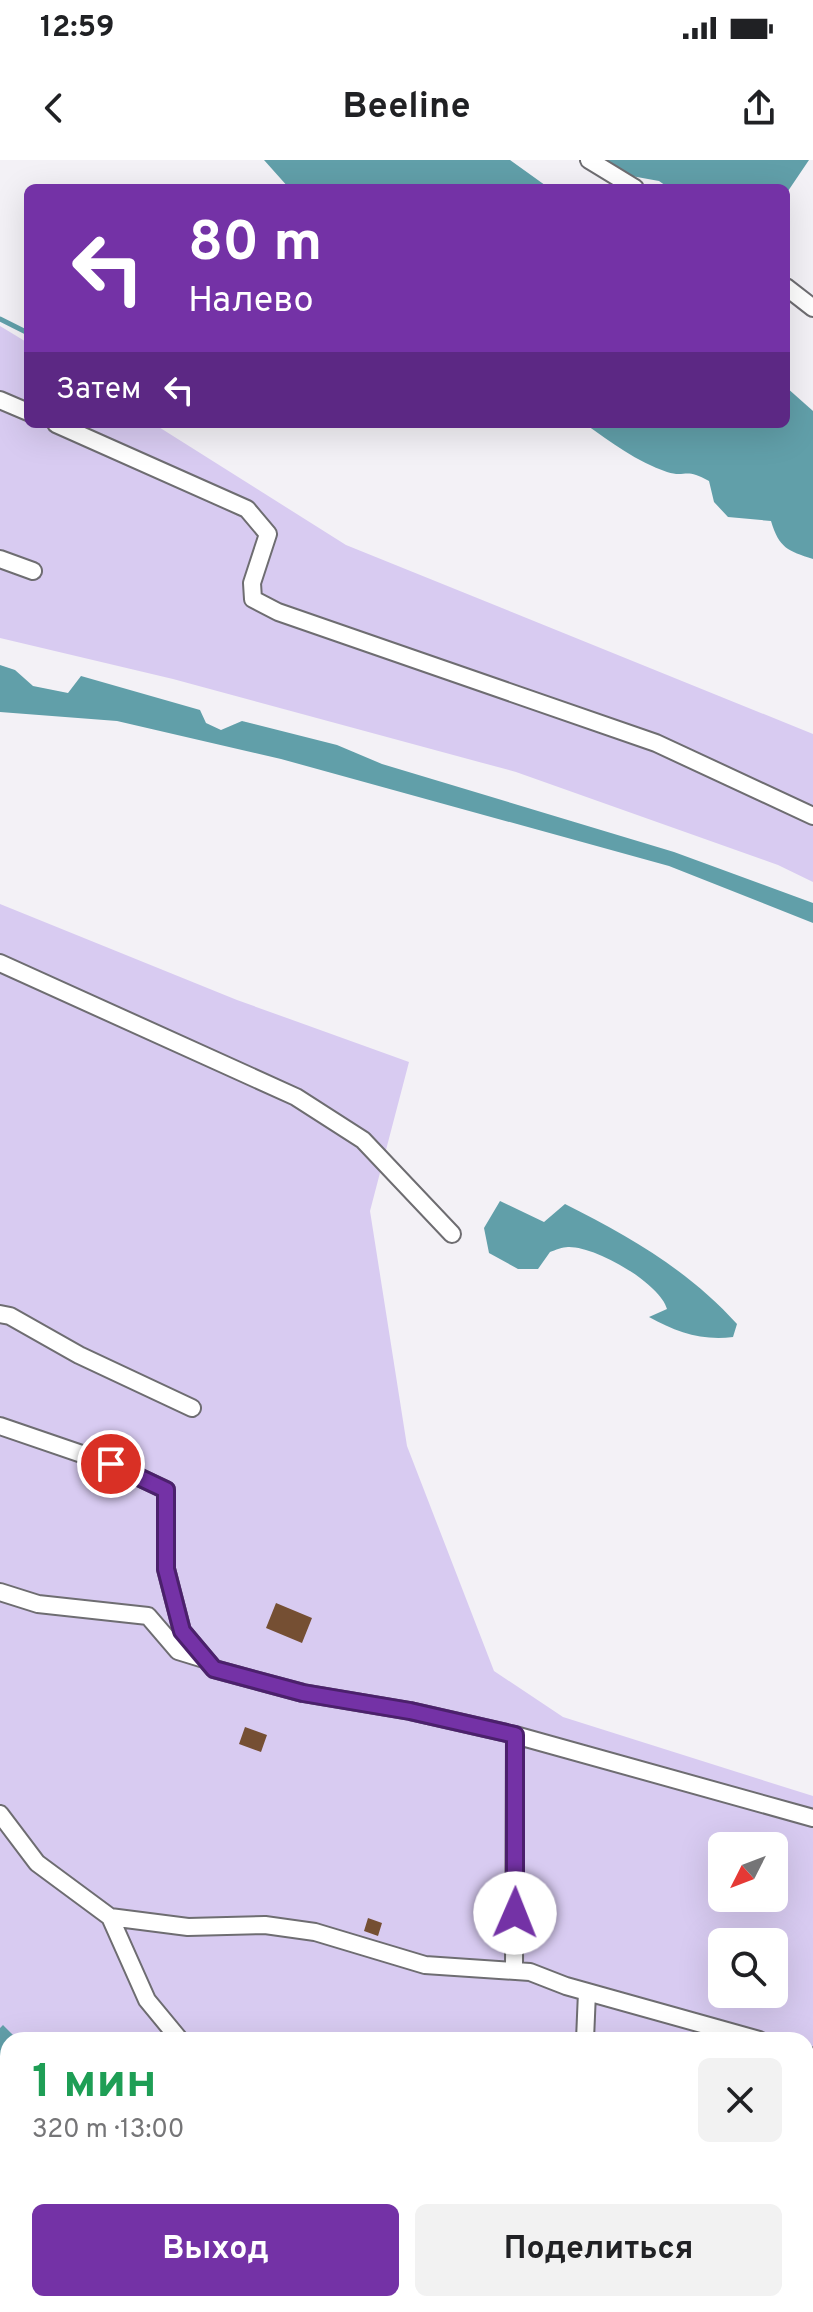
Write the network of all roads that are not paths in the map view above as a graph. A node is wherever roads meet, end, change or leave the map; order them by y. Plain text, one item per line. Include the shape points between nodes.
1 (589, 160) edge
2 (628, 184) edge
3 (790, 290) edge
4 (813, 308) edge
5 (0, 400) edge
6 (24, 410) edge
7 (65, 428) edge
8 (0, 559) edge
9 (33, 571) dead end
10 (813, 816) edge
11 (0, 963) edge
12 (452, 1234) dead end
13 (0, 1314) edge
14 (192, 1408) dead end
15 (0, 1426) edge
16 (0, 1592) edge
17 (205, 1659) junction
18 (515, 1735) junction
19 (0, 1814) edge
20 (813, 1818) edge
21 (110, 1917) junction
22 (514, 1971) junction
23 (587, 1992) junction
24 (173, 2032) edge
25 (585, 2032) edge
26 (730, 2032) edge

1 - 2 street
3 - 4 street
5 - 6 street
7 - 10 street via 247,509 268,534 252,583 253,599 278,612 656,743
8 - 9 street
11 - 12 street via 296,1097 363,1140
13 - 14 street
15 - 17 street via 111,1464 166,1490 166,1569 182,1631
16 - 17 street via 38,1604 148,1616 178,1651
17 - 18 street via 214,1669 303,1693
18 - 20 street
18 - 22 street
19 - 21 street via 37,1863
21 - 22 street via 188,1927 265,1925 315,1932 425,1965
21 - 24 street via 147,2000
22 - 23 street
23 - 25 street
23 - 26 street

